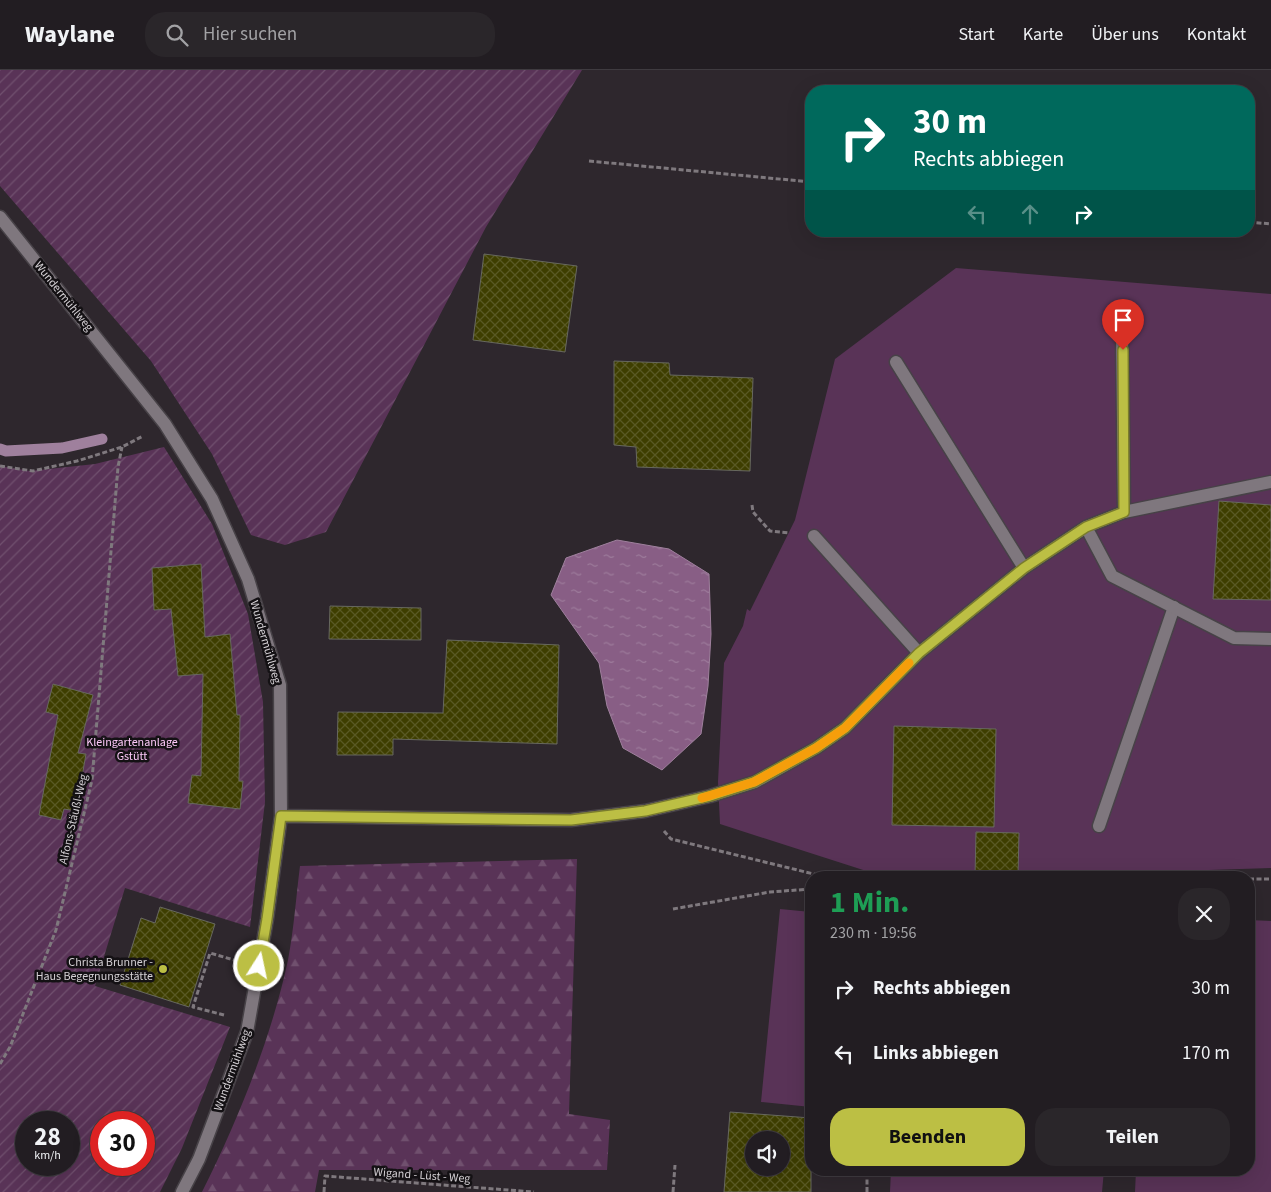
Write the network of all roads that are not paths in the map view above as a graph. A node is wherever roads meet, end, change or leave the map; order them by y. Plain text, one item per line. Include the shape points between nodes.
1 (0, 216) edge
2 (1122, 332) dead end
3 (896, 362) dead end
4 (1271, 482) edge
5 (1124, 512) junction
6 (1086, 527) junction
7 (814, 536) road end
8 (1024, 568) junction
9 (1174, 607) junction
10 (1271, 639) edge
11 (919, 653) junction
12 (281, 816) junction
13 (1099, 826) dead end
14 (182, 1192) edge

1 - 12 street, Wundermühlweg via 165,424 212,499 248,579 280,685
2 - 5 street
3 - 8 street
4 - 5 street
5 - 6 street
6 - 8 street
6 - 9 street via 1112,576
7 - 11 street
8 - 11 street
9 - 10 street via 1234,638
9 - 13 street
11 - 12 street via 845,728 816,748 754,782 710,796 645,811 571,820
12 - 14 street, Wundermühlweg via 267,919 246,1032 199,1159

